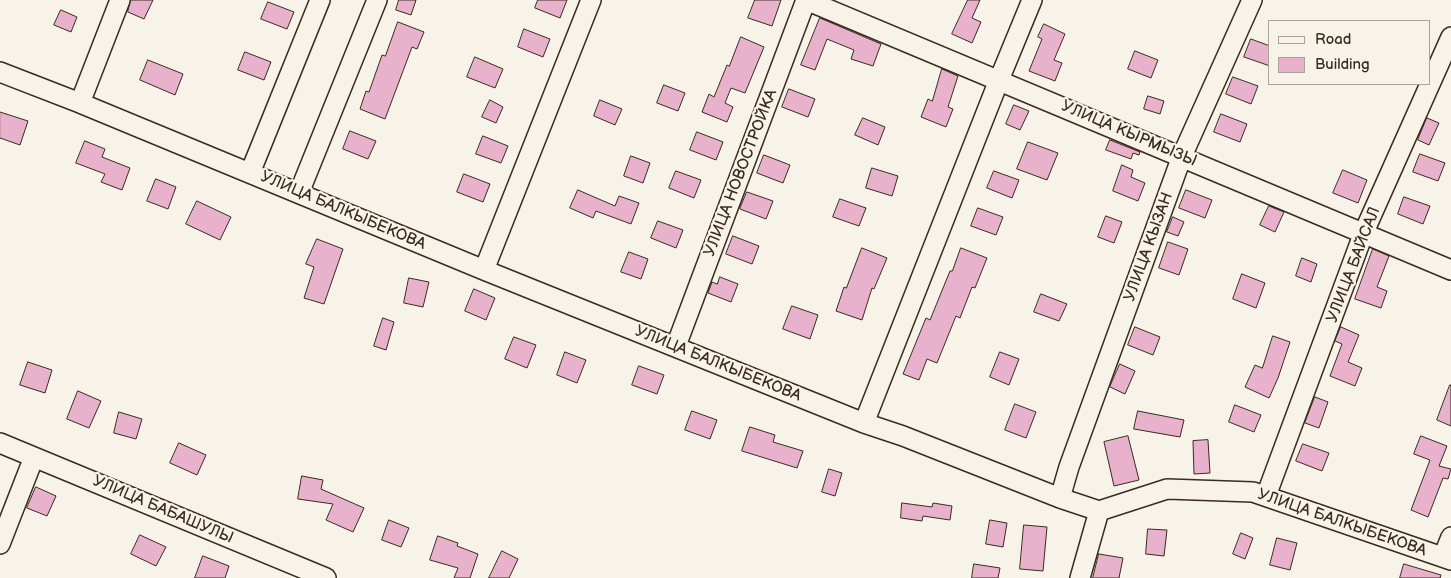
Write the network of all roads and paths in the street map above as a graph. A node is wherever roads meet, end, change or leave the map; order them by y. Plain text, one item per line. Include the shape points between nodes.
1 (120, 0) edge
2 (320, 0) edge
3 (377, 0) edge
4 (591, 0) edge
5 (806, 0) edge
6 (1032, 0) edge
7 (1252, 0) edge
8 (1451, 37) edge
9 (0, 72) edge
10 (999, 80) junction
11 (1431, 82) edge
12 (1430, 85) edge
13 (80, 103) junction
14 (1182, 156) junction
15 (250, 173) junction
16 (300, 193) junction
17 (1364, 232) junction
18 (484, 270) junction
19 (1451, 270) edge
20 (676, 346) junction
21 (864, 423) junction
22 (0, 443) edge
23 (34, 457) junction
24 (1266, 496) junction
25 (1060, 498) junction
26 (1099, 511) junction
27 (1451, 536) edge
28 (0, 544) edge
29 (1447, 559) edge
30 (326, 578) edge
31 (1080, 578) edge

1 - 13 street
2 - 15 street
3 - 16 street
4 - 18 street
5 - 10 street, УЛИЦА КЫРМЫЗЫ
5 - 20 street, УЛИЦА НОВОСТРОЙКА
6 - 10 street
7 - 14 street, УЛИЦА КЫЗАН
8 - 11 street, УЛИЦА БАЙСАЛ
9 - 13 street, УЛИЦА БАЛКЫБЕКОВА
10 - 14 street, УЛИЦА КЫРМЫЗЫ
10 - 21 street
12 - 17 street, УЛИЦА БАЙСАЛ
13 - 15 street, УЛИЦА БАЛКЫБЕКОВА
14 - 17 street, УЛИЦА КЫРМЫЗЫ
14 - 25 street, УЛИЦА КЫЗАН
15 - 16 street, УЛИЦА БАЛКЫБЕКОВА
16 - 18 street, УЛИЦА БАЛКЫБЕКОВА
17 - 19 street, УЛИЦА КЫРМЫЗЫ
17 - 24 street, УЛИЦА БАЙСАЛ
18 - 20 street, УЛИЦА БАЛКЫБЕКОВА
20 - 21 street, УЛИЦА БАЛКЫБЕКОВА
21 - 25 street, УЛИЦА БАЛКЫБЕКОВА
22 - 23 street, УЛИЦА БАБАШУЛЫ
23 - 28 street
23 - 30 street, УЛИЦА БАБАШУЛЫ
24 - 26 street, УЛИЦА БАЛКЫБЕКОВА via 1253,492 1167,489
24 - 29 street, УЛИЦА БАЛКЫБЕКОВА
25 - 26 street, УЛИЦА БАЛКЫБЕКОВА
26 - 31 street
27 - 29 street

